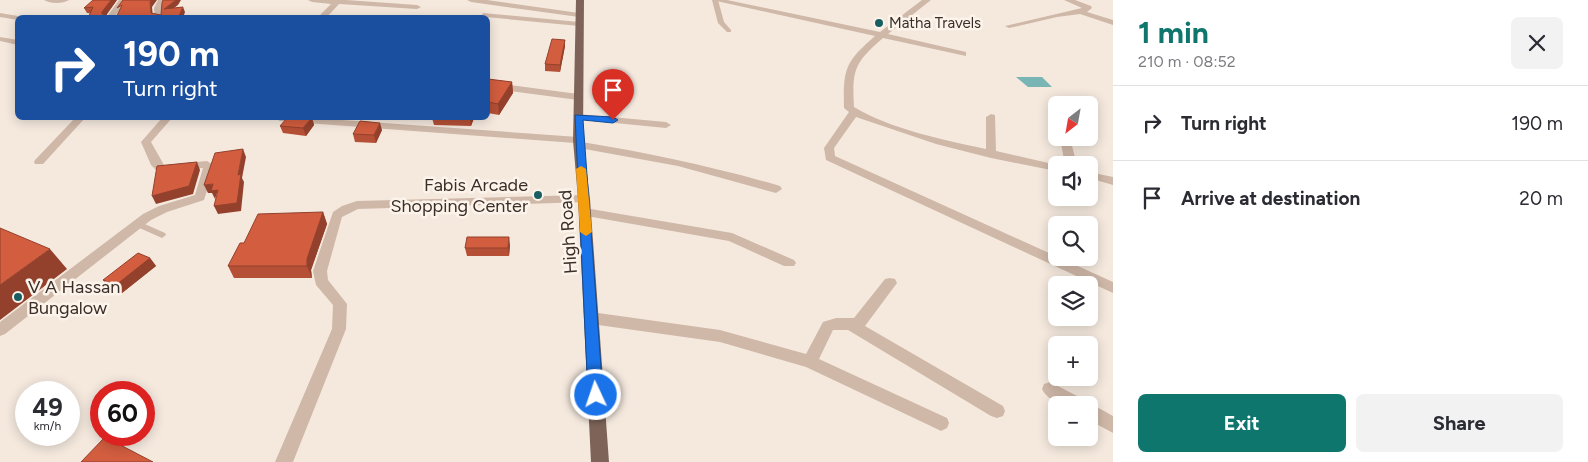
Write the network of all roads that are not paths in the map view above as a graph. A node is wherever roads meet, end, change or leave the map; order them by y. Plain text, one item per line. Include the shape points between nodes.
1 (48, 0) edge
2 (65, 0) edge
3 (123, 0) edge
4 (162, 0) edge
5 (312, 0) edge
6 (423, 0) edge
7 (471, 0) edge
8 (580, 0) edge
9 (716, 0) edge
10 (927, 0) edge
11 (1068, 0) edge
12 (338, 1) edge
13 (417, 7) junction
14 (1081, 12) junction
15 (0, 15) edge
16 (112, 15) edge
17 (159, 15) edge
18 (324, 15) edge
19 (411, 15) edge
20 (490, 15) edge
21 (15, 18) edge
22 (579, 19) junction
23 (1113, 23) edge
24 (1009, 26) dead end
25 (729, 31) dead end
26 (881, 36) junction
27 (0, 39) edge
28 (15, 42) edge
29 (963, 54) dead end
30 (490, 85) edge
31 (578, 97) junction
32 (854, 112) junction
33 (578, 117) junction
34 (991, 117) dead end
35 (78, 120) edge
36 (165, 120) edge
37 (305, 120) edge
38 (666, 125) dead end
39 (578, 142) junction
40 (991, 154) junction
41 (39, 162) dead end
42 (1048, 166) edge
43 (1098, 177) edge
44 (1113, 181) edge
45 (776, 189) dead end
46 (584, 205) junction
47 (138, 224) junction
48 (162, 235) dead end
49 (789, 263) dead end
50 (890, 284) dead end
51 (1113, 288) edge
52 (591, 318) junction
53 (852, 326) junction
54 (0, 330) edge
55 (810, 362) junction
56 (1050, 389) dead end
57 (1062, 396) edge
58 (997, 412) dead end
59 (1098, 416) edge
60 (941, 423) dead end
61 (1113, 425) edge
62 (284, 462) edge
63 (600, 462) edge

1 - 2 street
3 - 16 street
4 - 17 street
5 - 12 street
6 - 13 street
7 - 22 street
8 - 22 main road, High Road
9 - 25 lane via 721,23
9 - 26 street via 817,19
10 - 26 street
11 - 14 street via 1088,8
12 - 13 street
12 - 18 street
13 - 19 street
14 - 23 street
14 - 24 street
15 - 21 lane
20 - 22 street
22 - 31 main road, High Road
26 - 29 street
26 - 32 street via 852,67 848,76 849,108
27 - 28 street
30 - 31 street
31 - 33 main road, High Road
32 - 40 street via 940,142
32 - 51 street via 829,148 830,158
33 - 38 street
33 - 39 main road, High Road
34 - 40 street
35 - 41 street
36 - 47 street via 146,142 157,165 167,169 207,164 202,193 194,201 163,209
37 - 39 street
39 - 45 street via 721,172
39 - 46 main road, High Road
40 - 42 street
43 - 44 street
46 - 49 street via 732,238
46 - 52 main road, High Road
46 - 62 street via 357,205 337,215 320,271 321,281 340,304 339,329
47 - 48 lane
47 - 54 street
50 - 53 street via 864,320
52 - 55 street via 720,336
52 - 63 main road, High Road
53 - 55 street via 841,323 828,326
53 - 58 street
55 - 60 street
56 - 57 street
59 - 61 street

